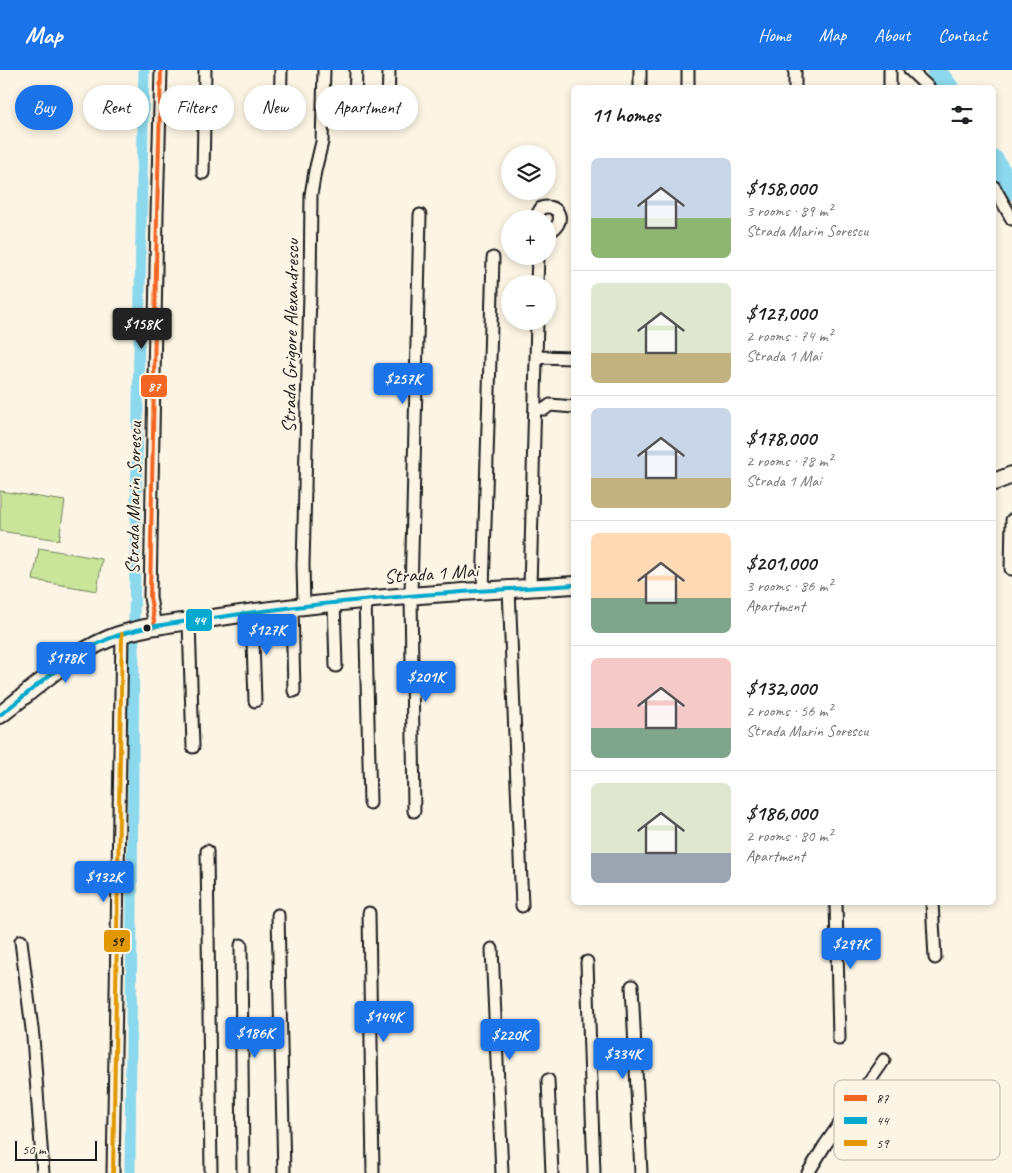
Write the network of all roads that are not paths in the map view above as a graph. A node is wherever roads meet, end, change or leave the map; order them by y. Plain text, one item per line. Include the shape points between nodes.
1 (161, 70) edge
2 (204, 70) edge
3 (281, 70) edge
4 (324, 70) edge
5 (356, 70) edge
6 (389, 70) edge
7 (640, 70) edge
8 (688, 70) edge
9 (795, 70) edge
10 (890, 70) edge
11 (910, 70) edge
12 (281, 85) edge
13 (356, 85) edge
14 (389, 85) edge
15 (640, 85) edge
16 (688, 85) edge
17 (795, 85) edge
18 (890, 85) edge
19 (926, 85) edge
20 (203, 173) dead end
21 (996, 191) edge
22 (540, 210) edge
23 (556, 210) edge
24 (556, 210) edge
25 (420, 214) dead end
26 (1012, 219) edge
27 (556, 227) edge
28 (493, 258) dead end
29 (537, 330) edge
30 (536, 357) junction
31 (571, 358) edge
32 (571, 406) edge
33 (535, 409) junction
34 (1011, 478) edge
35 (996, 482) edge
36 (1012, 520) edge
37 (1011, 569) edge
38 (571, 585) edge
39 (530, 588) junction
40 (509, 589) junction
41 (483, 591) junction
42 (411, 595) junction
43 (365, 598) junction
44 (334, 602) junction
45 (298, 606) junction
46 (252, 612) junction
47 (189, 622) junction
48 (155, 627) junction
49 (122, 634) junction
50 (336, 666) dead end
51 (294, 691) dead end
52 (255, 701) dead end
53 (0, 715) edge
54 (193, 747) dead end
55 (370, 803) dead end
56 (414, 811) dead end
57 (207, 851) dead end
58 (836, 905) edge
59 (932, 905) edge
60 (522, 906) dead end
61 (369, 913) dead end
62 (278, 915) dead end
63 (21, 941) dead end
64 (241, 945) dead end
65 (492, 949) dead end
66 (935, 958) dead end
67 (586, 962) dead end
68 (632, 986) dead end
69 (839, 1039) dead end
70 (884, 1060) dead end
71 (548, 1080) dead end
72 (870, 1080) edge
73 (834, 1131) edge
74 (43, 1173) edge
75 (113, 1173) edge
76 (211, 1173) edge
77 (243, 1173) edge
78 (284, 1173) edge
79 (374, 1173) edge
80 (502, 1173) edge
81 (552, 1173) edge
82 (594, 1173) edge
83 (641, 1173) edge
84 (808, 1173) edge

1 - 48 street, Strada Marin Sorescu via 150,597
2 - 20 street
3 - 12 street
4 - 45 street, Strada Grigore Alexandrescu via 323,136 311,195 303,565
5 - 13 street
6 - 14 street
7 - 15 street
8 - 16 street
9 - 17 street
10 - 18 street
11 - 19 street
21 - 26 street
22 - 24 street via 547,206
23 - 27 street via 560,218
25 - 42 street
28 - 41 street
29 - 30 street
30 - 31 street
30 - 33 street
32 - 33 street via 550,405 546,409
33 - 39 street
34 - 35 street
36 - 37 street
38 - 39 street, Strada 1 Mai
39 - 40 street, Strada 1 Mai
40 - 41 street, Strada 1 Mai
40 - 60 street
41 - 42 street, Strada 1 Mai
42 - 43 street, Strada 1 Mai
42 - 56 street
43 - 44 street, Strada 1 Mai
43 - 55 street
44 - 45 street, Strada 1 Mai
44 - 50 street
45 - 46 street, Strada 1 Mai
45 - 51 street
46 - 47 street, Strada 1 Mai
46 - 52 street
47 - 48 street, Strada 1 Mai
47 - 54 street
48 - 49 street, Strada 1 Mai
49 - 53 street, Strada 1 Mai via 68,662
49 - 75 street
57 - 76 street
58 - 69 street
59 - 66 street
61 - 79 street
62 - 78 street
63 - 74 street via 33,1037
64 - 77 street
65 - 80 street
67 - 82 street
68 - 83 street
70 - 72 street
71 - 81 street
73 - 84 street

